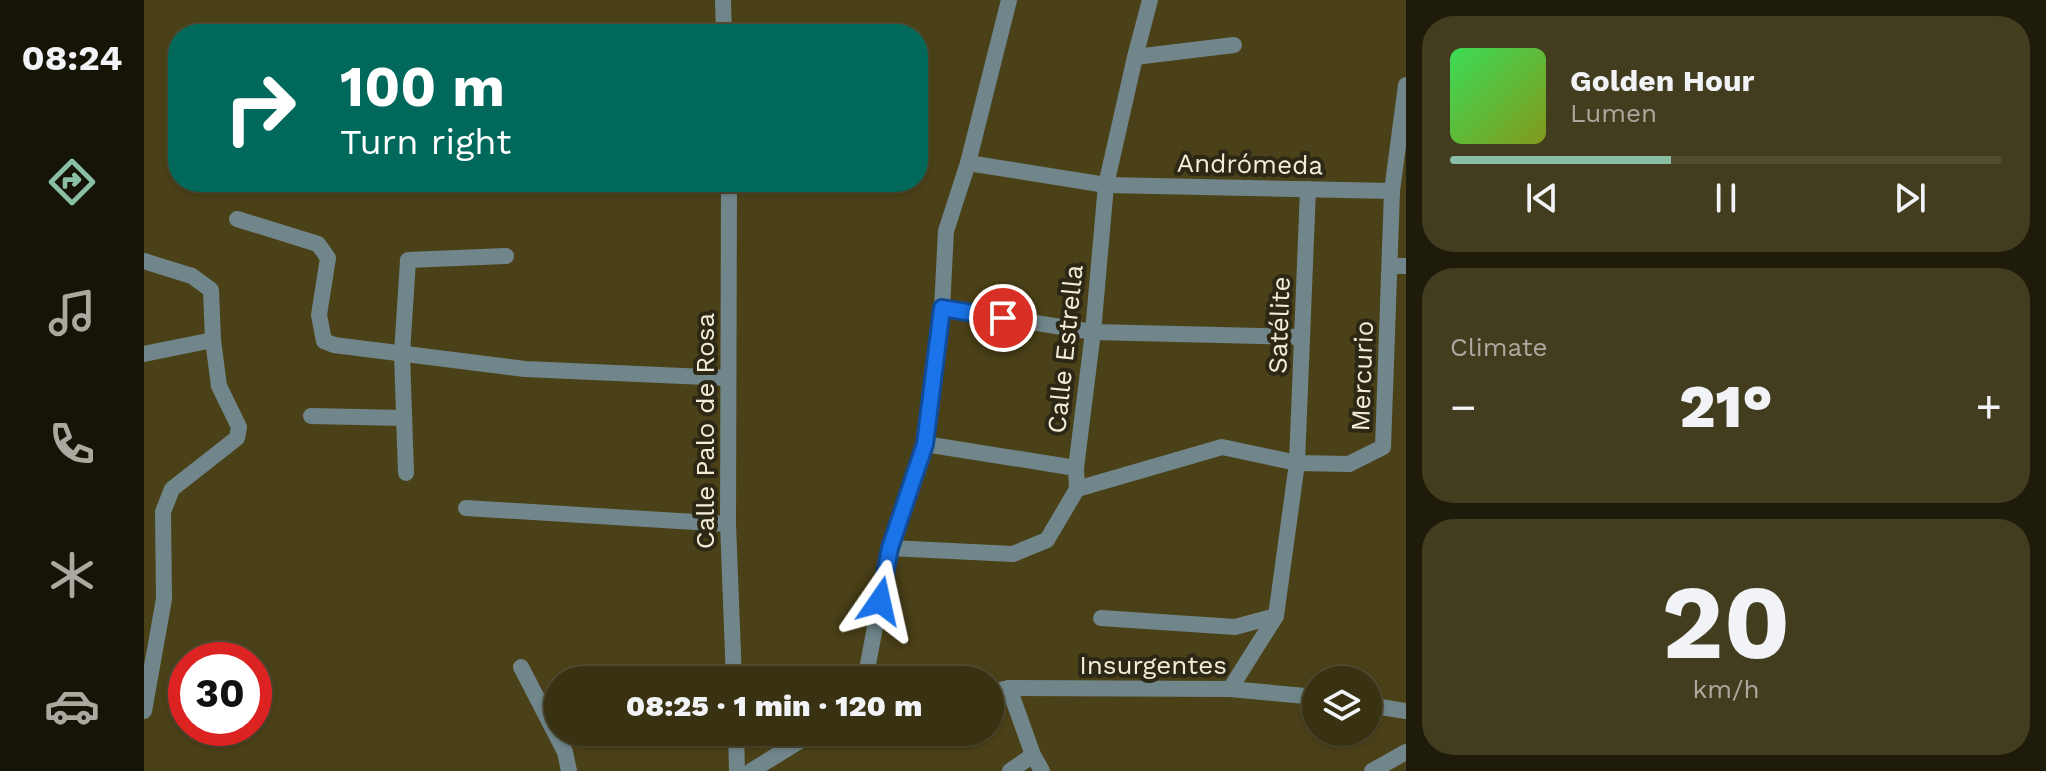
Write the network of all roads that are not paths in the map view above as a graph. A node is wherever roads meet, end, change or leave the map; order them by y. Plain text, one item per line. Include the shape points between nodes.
1 (723, 0) edge
2 (1009, 0) edge
3 (1150, 0) edge
4 (724, 24) edge
5 (1234, 45) dead end
6 (1135, 57) junction
7 (1406, 85) edge
8 (968, 163) junction
9 (1106, 185) junction
10 (1308, 189) junction
11 (1392, 191) junction
12 (729, 192) edge
13 (237, 219) dead end
14 (506, 256) dead end
15 (144, 261) edge
16 (1398, 266) edge
17 (942, 308) junction
18 (1093, 332) junction
19 (1302, 337) junction
20 (213, 340) junction
21 (144, 354) edge
22 (402, 354) junction
23 (728, 378) junction
24 (311, 416) dead end
25 (404, 418) junction
26 (925, 444) junction
27 (1297, 463) junction
28 (1076, 468) junction
29 (406, 473) dead end
30 (1077, 489) junction
31 (466, 508) dead end
32 (728, 524) junction
33 (890, 548) junction
34 (1276, 616) junction
35 (1101, 618) dead end
36 (733, 666) edge
37 (868, 666) edge
38 (521, 667) dead end
39 (1009, 688) junction
40 (1004, 689) edge
41 (1230, 689) junction
42 (1302, 696) edge
43 (1382, 707) edge
44 (144, 711) edge
45 (1406, 711) edge
46 (736, 746) edge
47 (792, 746) edge
48 (1406, 752) edge
49 (1033, 755) junction
50 (569, 771) edge
51 (737, 771) edge
52 (751, 771) edge
53 (1010, 771) edge
54 (1042, 771) edge
55 (1372, 771) edge

1 - 4 street
2 - 8 street
3 - 6 street, Calle Estrella
5 - 6 street
6 - 9 street, Calle Estrella
7 - 11 street, Mercurio
8 - 9 street, Andrómeda
8 - 17 street via 946,231
9 - 10 street, Andrómeda
9 - 18 street, Calle Estrella
10 - 11 street, Andrómeda
10 - 19 street, Satélite
11 - 16 street, Mercurio
12 - 23 street, Calle Palo de Rosa
13 - 22 street via 318,244 328,258 319,315 324,341
14 - 22 street via 408,260
15 - 20 street via 192,276 211,290
16 - 27 street, Mercurio via 1383,447 1349,464
17 - 18 street
17 - 26 street
18 - 19 street
18 - 28 street, Calle Estrella
19 - 27 street, Satélite
20 - 21 street
20 - 44 street via 219,386 239,427 237,438 172,489 163,512 164,599
22 - 23 street via 525,369
22 - 25 street
23 - 32 street, Calle Palo de Rosa
24 - 25 street
25 - 29 street
26 - 28 street
26 - 33 street
27 - 30 street, Mercurio via 1222,447
27 - 34 street, Satélite
28 - 30 street, Calle Estrella
30 - 33 street via 1047,540 1013,554
31 - 32 street
32 - 36 street, Calle Palo de Rosa
33 - 37 street
34 - 35 street via 1235,627
34 - 41 street
38 - 50 street via 565,752
39 - 40 street, Insurgentes
39 - 41 street, Insurgentes
39 - 49 street
41 - 42 street, Insurgentes
43 - 45 street
46 - 51 street
47 - 52 street
48 - 55 street
49 - 53 street
49 - 54 street

